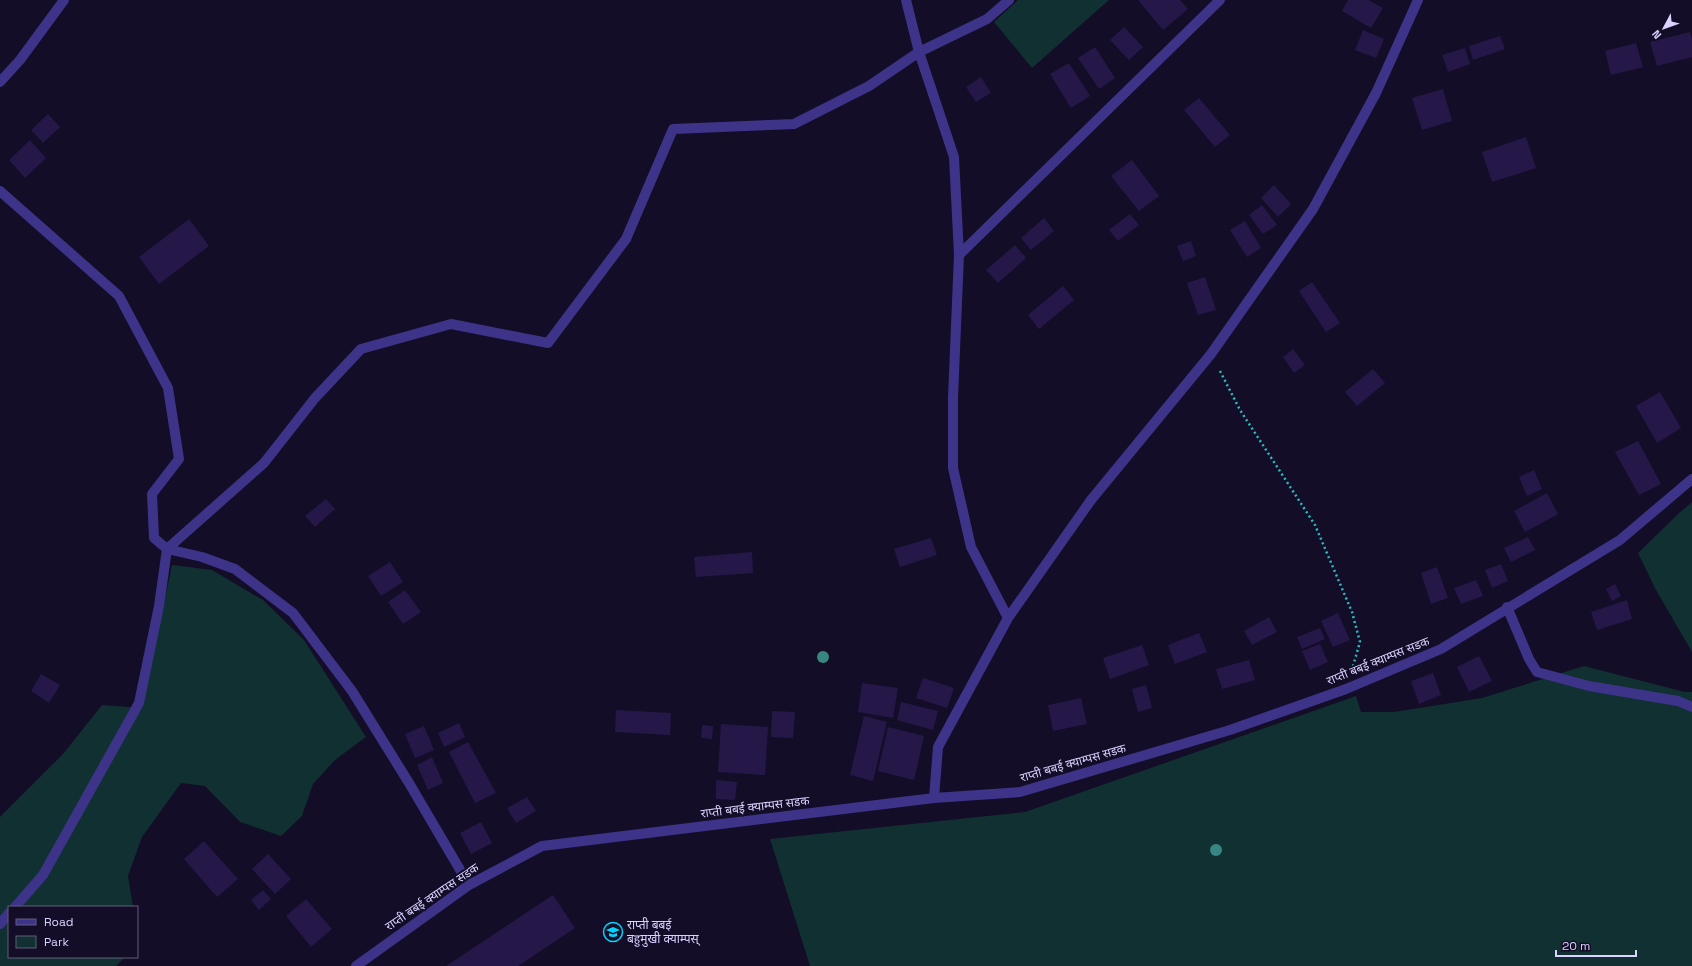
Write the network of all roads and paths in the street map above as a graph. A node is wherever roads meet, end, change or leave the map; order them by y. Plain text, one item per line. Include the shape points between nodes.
1 (64, 0) edge
2 (906, 0) edge
3 (1009, 0) edge
4 (1220, 0) edge
5 (1418, 0) edge
6 (919, 52) junction
7 (0, 82) edge
8 (0, 191) edge
9 (959, 255) junction
10 (1212, 354) junction
11 (1692, 479) edge
12 (167, 549) junction
13 (1507, 608) junction
14 (1008, 618) junction
15 (1346, 689) junction
16 (1692, 706) edge
17 (934, 798) junction
18 (469, 885) junction
19 (16, 906) edge
20 (8, 915) edge
21 (0, 924) edge
22 (356, 966) edge

1 - 7 street via 20,60
2 - 6 street
3 - 6 street via 987,19
4 - 9 street
5 - 10 street via 1376,93 1313,209
6 - 9 street via 954,157
6 - 12 street via 869,86 794,124 673,129 626,239 548,343 451,324 361,349 315,398 264,463
8 - 12 street via 119,296 168,388 179,459 152,494 154,538
9 - 14 street via 953,396 953,468 971,547
10 - 14 street via 1091,500
10 - 15 path via 1240,410 1315,525 1352,612 1360,642
11 - 13 street, राप्ती बबई क्याम्पस सडक via 1620,540
12 - 18 street via 202,557 235,569 293,612 352,692
12 - 19 street via 159,606 139,702 43,875
13 - 15 street, राप्ती बबई क्याम्पस सडक via 1441,649
13 - 16 street via 1537,672 1589,686 1678,701
14 - 17 street via 938,747
15 - 17 street, राप्ती बबई क्याम्पस सडक via 1230,730 1020,792
17 - 18 street, राप्ती बबई क्याम्पस सडक via 542,846
18 - 22 street, राप्ती बबई क्याम्पस सडक
20 - 21 street

